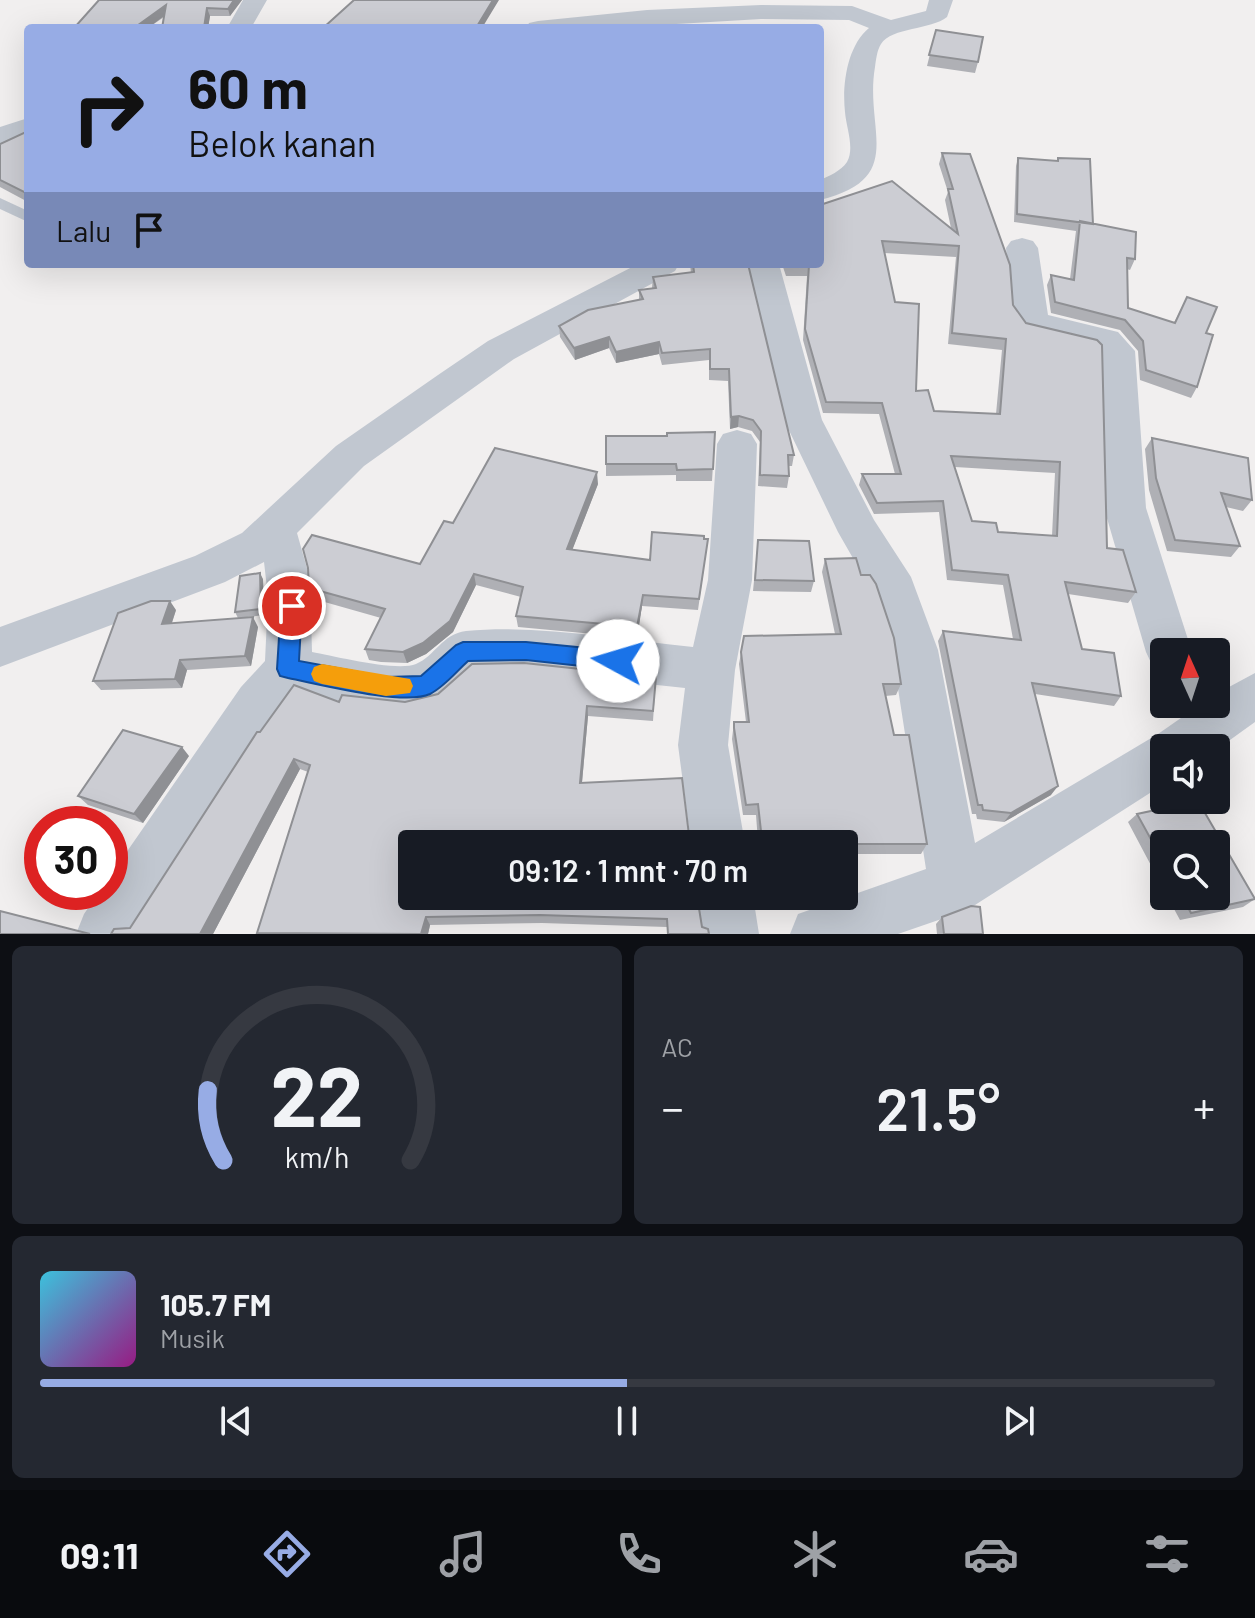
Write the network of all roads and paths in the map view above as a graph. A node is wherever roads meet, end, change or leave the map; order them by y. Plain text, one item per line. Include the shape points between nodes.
1 (255, 0) edge
2 (941, 0) edge
3 (241, 24) edge
4 (578, 24) edge
5 (893, 29) junction
6 (24, 128) edge
7 (0, 137) edge
8 (824, 189) edge
9 (0, 203) edge
10 (24, 215) edge
11 (1022, 248) dead end
12 (655, 268) edge
13 (764, 268) edge
14 (737, 444) dead end
15 (274, 528) junction
16 (1165, 638) edge
17 (0, 647) edge
18 (288, 669) junction
19 (711, 670) junction
20 (1255, 695) edge
21 (1184, 734) edge
22 (1150, 756) edge
23 (716, 830) edge
24 (956, 886) junction
25 (727, 910) edge
26 (104, 934) edge
27 (731, 934) edge
28 (818, 934) edge

1 - 3 street
2 - 5 street via 934,16
4 - 5 street via 761,12 852,13
5 - 8 street via 874,36 863,62 860,164 847,178
6 - 7 street
9 - 10 lane
11 - 16 street via 1029,316 1036,324 1105,340 1117,351 1125,508
12 - 15 street via 501,350 350,456
13 - 24 street via 803,420 859,532 895,590 915,650
14 - 19 street via 730,580
15 - 17 street via 257,545 210,569
15 - 18 street via 286,554 290,593
18 - 19 street via 386,687 425,686 463,652 526,651
18 - 26 street via 258,703
19 - 23 street via 703,745
20 - 21 street
22 - 24 street
24 - 28 street
25 - 27 street

